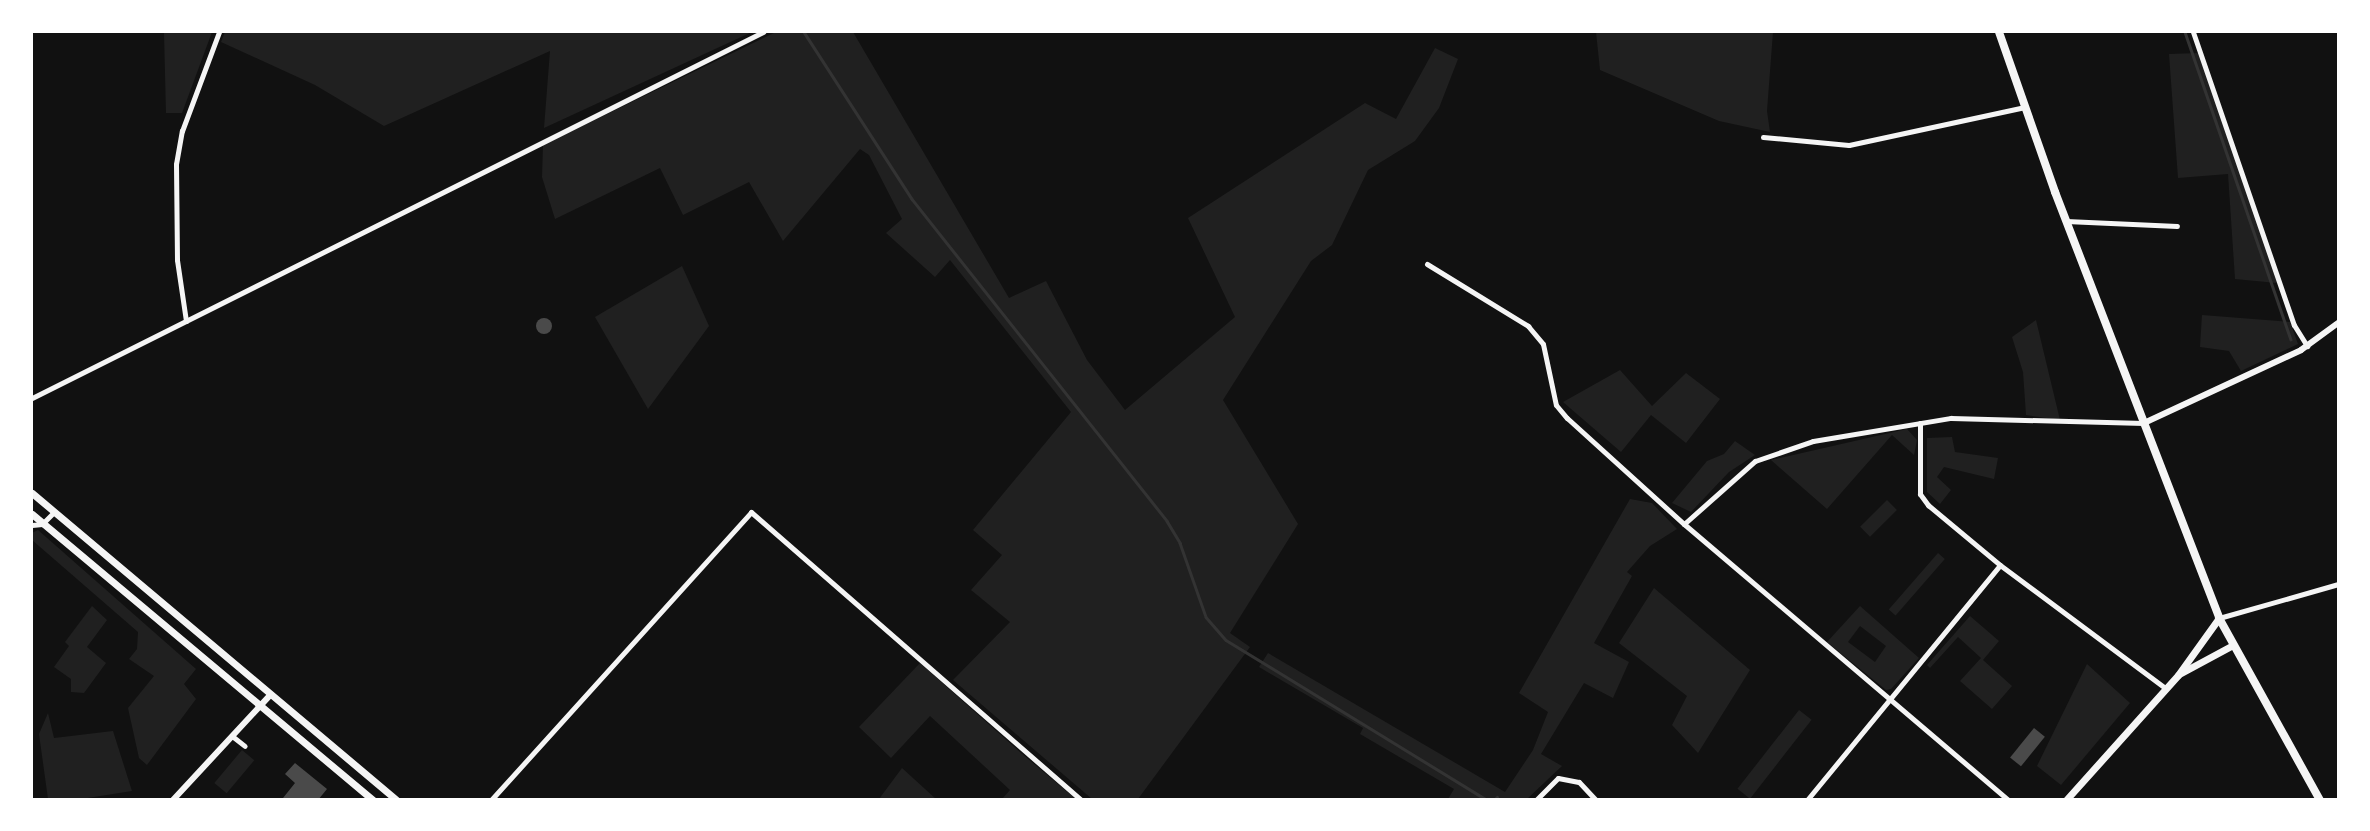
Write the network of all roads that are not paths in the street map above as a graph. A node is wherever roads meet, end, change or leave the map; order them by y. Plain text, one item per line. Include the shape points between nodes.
1 (219, 32) edge
2 (763, 32) edge
3 (1998, 32) edge
4 (2193, 32) edge
5 (2025, 107) junction
6 (1763, 137) dead end
7 (2066, 221) junction
8 (2176, 226) dead end
9 (1427, 264) dead end
10 (186, 321) junction
11 (2339, 323) edge
12 (2306, 346) junction
13 (32, 398) edge
14 (1920, 423) junction
15 (2144, 423) junction
16 (32, 493) edge
17 (54, 512) junction
18 (32, 514) edge
19 (42, 524) junction
20 (1684, 524) junction
21 (32, 525) edge
22 (2000, 565) junction
23 (2339, 584) edge
24 (2220, 618) junction
25 (2233, 645) junction
26 (2178, 675) junction
27 (2165, 688) junction
28 (271, 694) junction
29 (1888, 699) junction
30 (261, 704) junction
31 (232, 736) junction
32 (245, 746) dead end
33 (173, 800) edge
34 (373, 800) edge
35 (396, 800) edge
36 (491, 800) edge
37 (1081, 800) edge
38 (1536, 800) edge
39 (1596, 800) edge
40 (1808, 800) edge
41 (2008, 800) edge
42 (2066, 800) edge
43 (2320, 800) edge

1 - 10 street via 182,131 176,164 177,260
2 - 10 street
3 - 5 main road
4 - 12 street via 2294,325
5 - 6 street via 1849,145
5 - 7 main road
7 - 8 street
7 - 15 main road
9 - 20 street via 1528,326 1548,357 1556,405
10 - 13 street
11 - 12 street
12 - 15 street
14 - 15 street via 1974,417
14 - 20 street via 1813,441 1765,457 1731,477
14 - 22 street via 1920,494
15 - 24 main road
16 - 17 main road
17 - 19 street
17 - 28 main road
18 - 19 main road
19 - 21 street
19 - 30 main road
20 - 29 street
22 - 27 street
22 - 29 street
23 - 24 street
24 - 25 main road
24 - 26 main road
25 - 26 main road
25 - 43 main road
26 - 27 main road
27 - 42 main road
28 - 30 street
28 - 35 main road
29 - 40 street
29 - 41 street
30 - 31 street
30 - 34 main road
31 - 32 street
31 - 33 street
36 - 37 street via 751,512
38 - 39 street via 1558,778 1579,782

